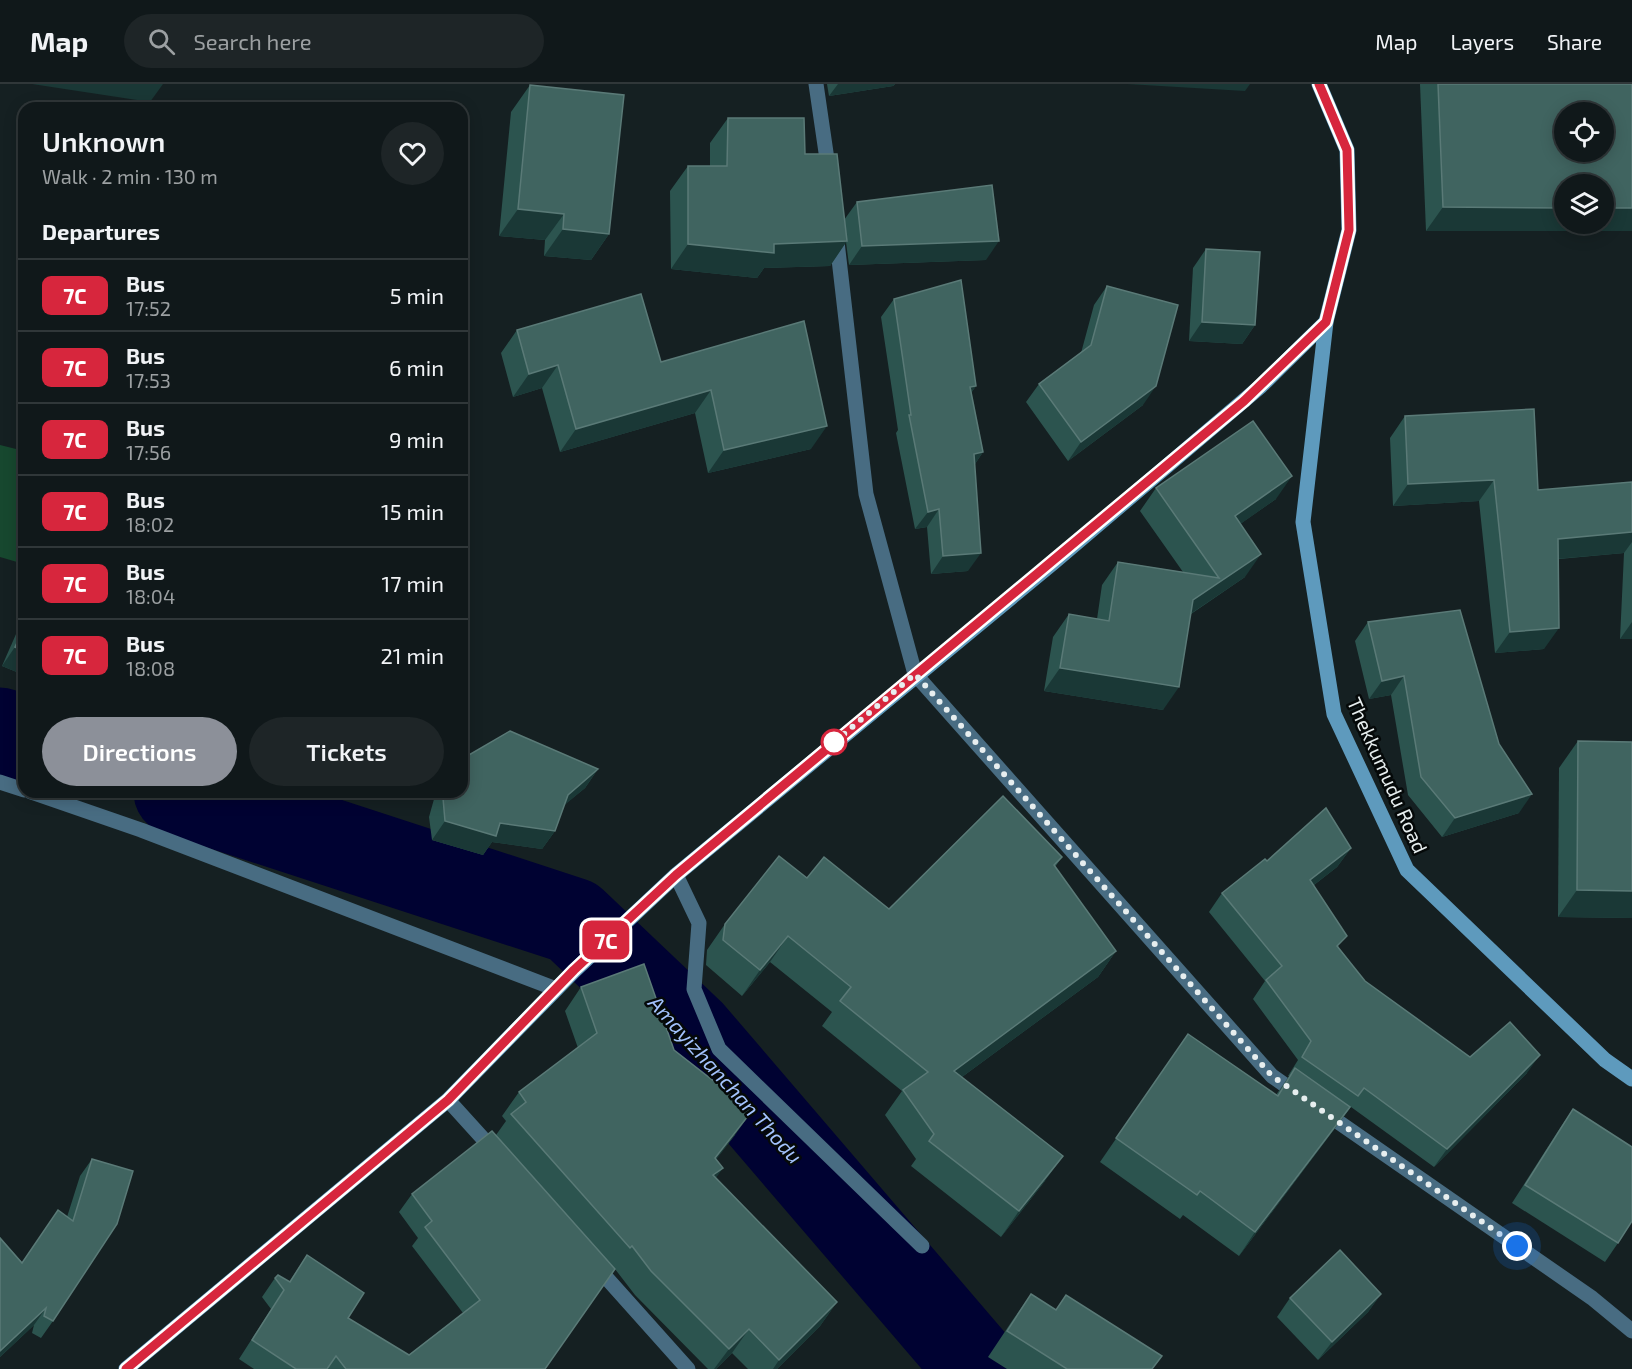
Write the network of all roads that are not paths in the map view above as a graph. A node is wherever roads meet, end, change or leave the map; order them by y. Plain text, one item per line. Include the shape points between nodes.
1 (816, 84) edge
2 (1319, 84) edge
3 (831, 190) edge
4 (833, 213) edge
5 (1326, 322) junction
6 (915, 674) junction
7 (0, 782) edge
8 (18, 788) edge
9 (48, 798) edge
10 (676, 875) junction
11 (556, 989) junction
12 (1632, 1079) edge
13 (448, 1100) junction
14 (510, 1169) edge
15 (922, 1246) dead end
16 (587, 1256) edge
17 (1632, 1331) edge
18 (126, 1369) edge
19 (688, 1369) edge

1 - 3 street
2 - 5 main road, Thekkumudu Road via 1347,150 1349,230
4 - 6 street via 866,494
5 - 6 main road via 1252,394
5 - 12 main road, Thekkumudu Road via 1303,522 1334,714 1407,870 1605,1060
6 - 10 main road
6 - 17 street via 1272,1076 1592,1298
7 - 8 street
9 - 11 street
10 - 11 main road
10 - 15 street via 699,923 694,989 719,1048
11 - 13 main road
13 - 14 street
13 - 18 main road
16 - 19 street

